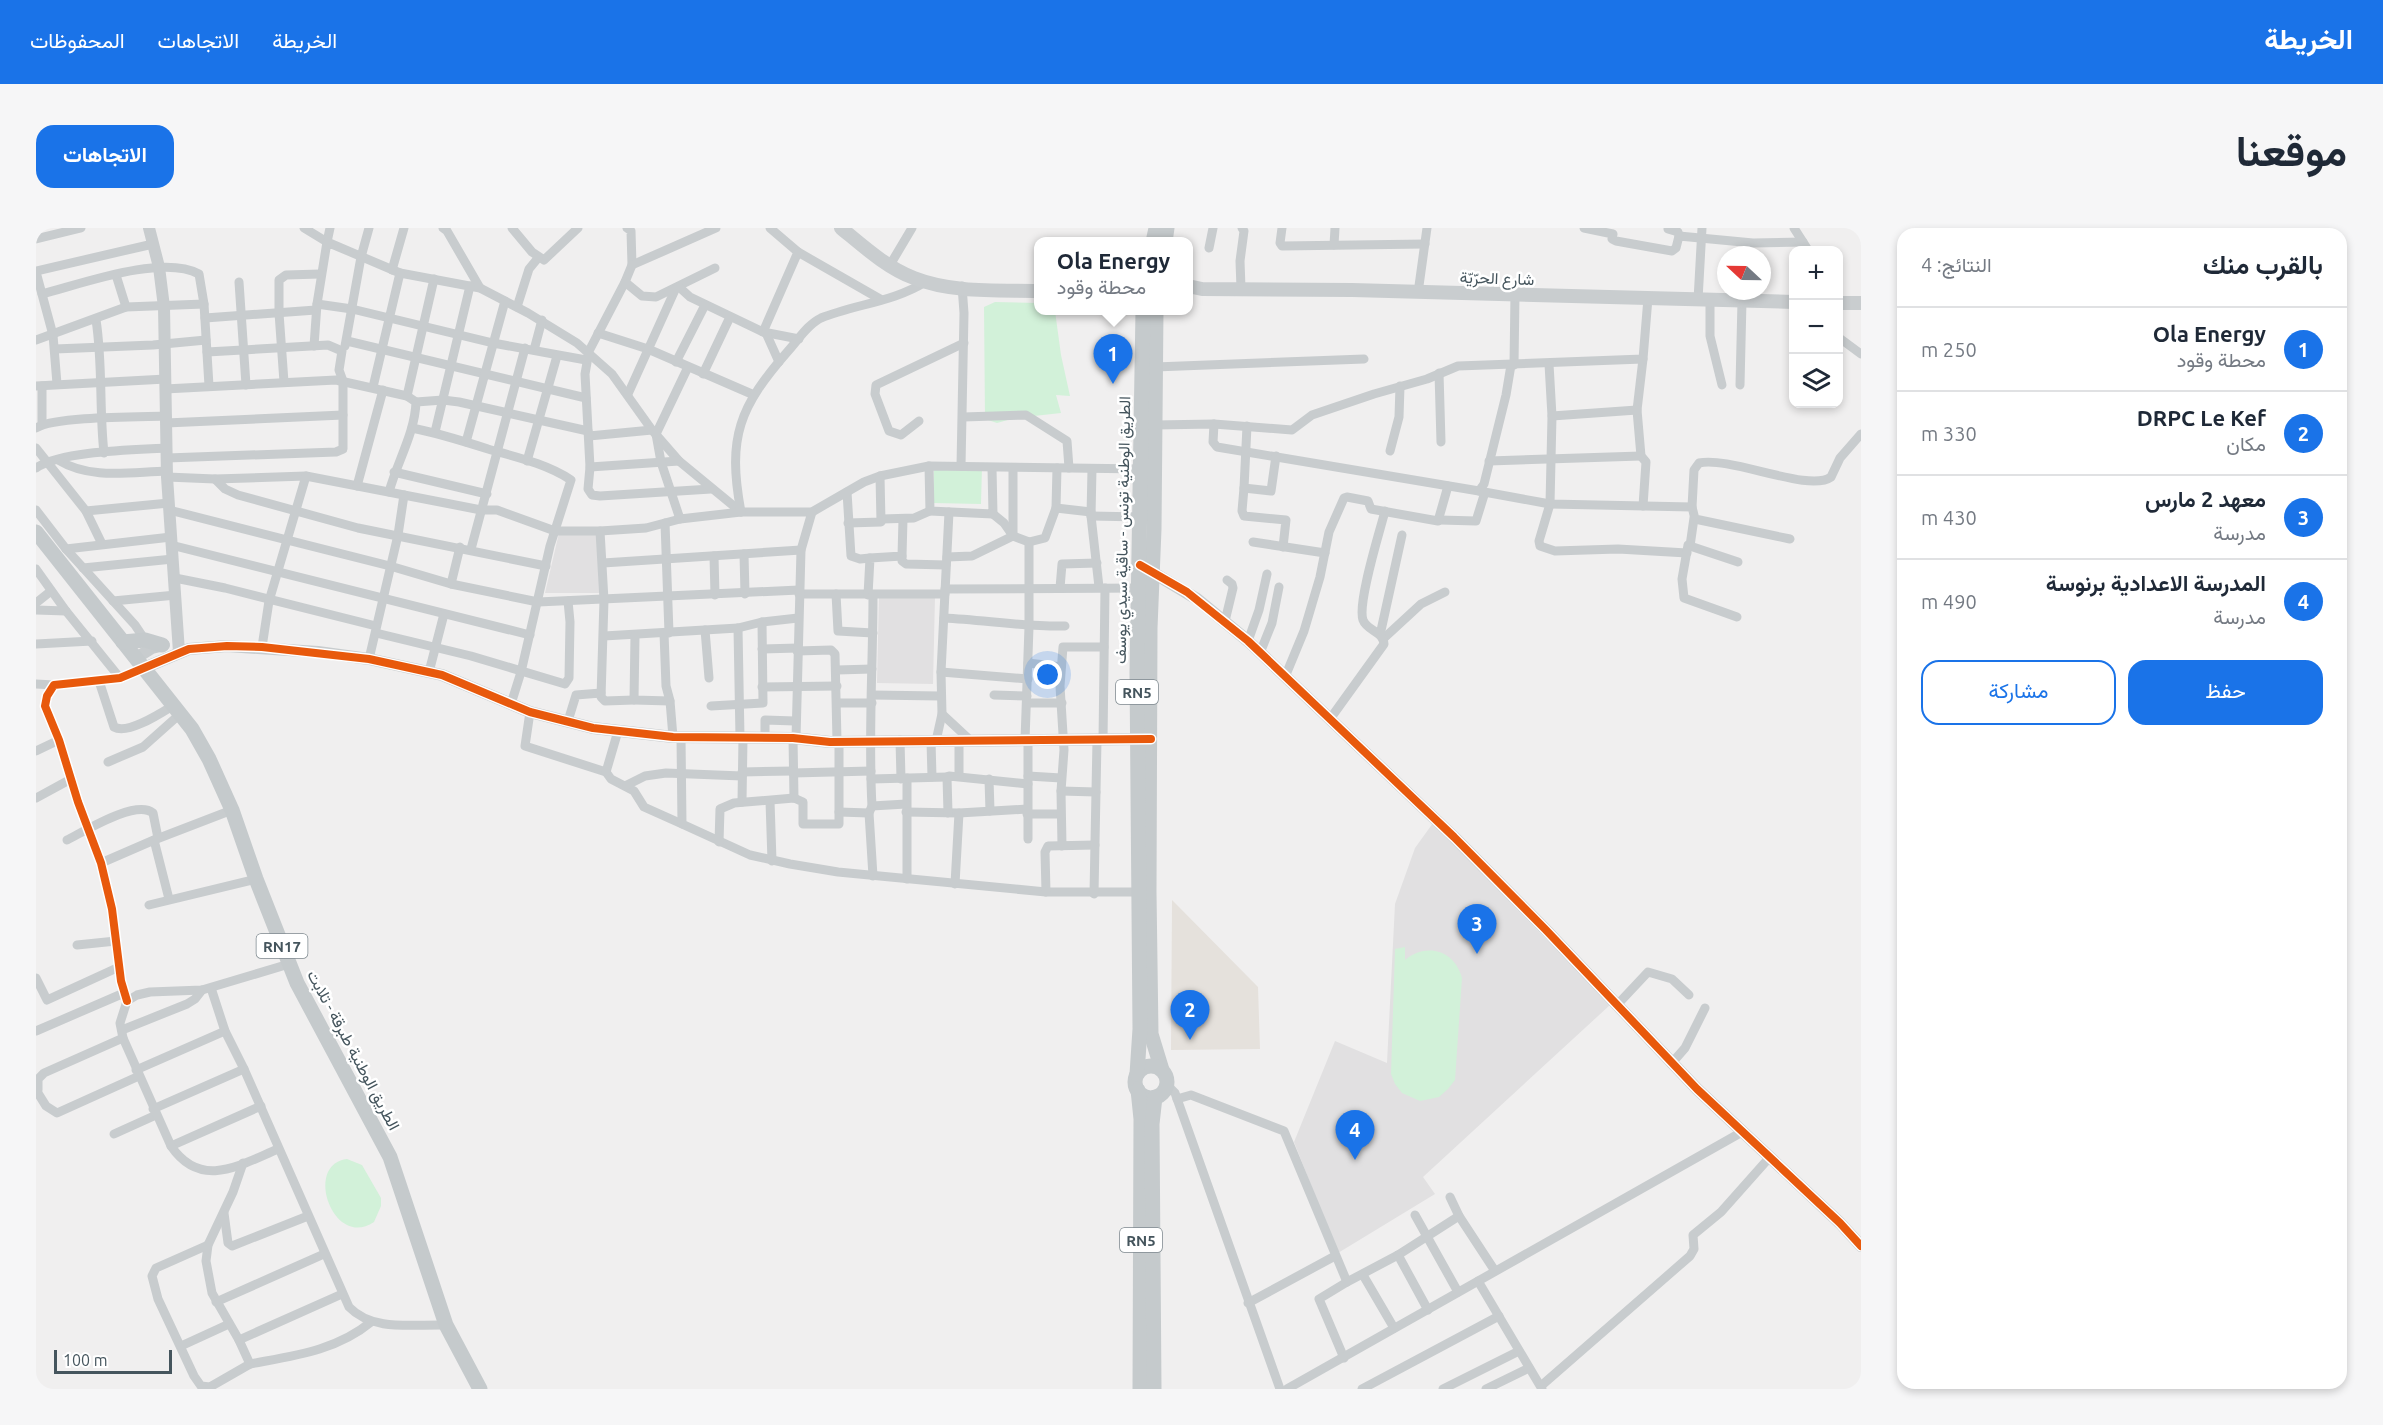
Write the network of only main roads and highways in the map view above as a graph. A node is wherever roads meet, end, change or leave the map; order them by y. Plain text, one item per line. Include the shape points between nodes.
1 (841, 228) edge
2 (848, 228) edge
3 (891, 263) junction
4 (1034, 285) edge
5 (962, 286) junction
6 (1193, 289) edge
7 (1034, 291) edge
8 (1789, 302) edge
9 (1843, 303) edge
10 (1861, 303) edge
11 (1143, 315) edge
12 (1156, 315) edge
13 (1148, 468) junction
14 (36, 532) edge
15 (1146, 568) junction
16 (123, 642) junction
17 (162, 645) road end
18 (1144, 739) junction
19 (1162, 1070) junction
20 (1137, 1074) junction
21 (1138, 1090) junction
22 (1168, 1094) junction
23 (480, 1389) edge
24 (1140, 1389) edge
25 (1154, 1389) edge

1 - 3 main road
2 - 3 main road
3 - 5 main road
3 - 5 main road via 925,282
4 - 5 main road
5 - 7 main road
6 - 8 main road, شارع الحرّيّة
9 - 10 main road
11 - 13 main road, الطريق الوطنية تونس - ساقية سيدي يوسف / RN5
12 - 13 main road, الطريق الوطنية تونس - ساقية سيدي يوسف / RN5 via 1155,425
13 - 15 main road, الطريق الوطنية تونس - ساقية سيدي يوسف / RN5
13 - 15 main road, الطريق الوطنية تونس - ساقية سيدي يوسف / RN5 via 1141,517
14 - 16 main road, الطريق الوطنية طبرقة - تلابت / RN17
15 - 18 main road, الطريق الوطنية تونس - ساقية سيدي يوسف / RN5
16 - 17 main road via 145,640
16 - 23 main road, الطريق الوطنية طبرقة - تلابت / RN17 via 205,751 232,810 289,964 390,1157 446,1325
18 - 19 main road, الطريق الوطنية تونس - ساقية سيدي يوسف / RN5 via 1151,1022
18 - 20 main road, الطريق الوطنية تونس - ساقية سيدي يوسف / RN5
19 - 20 main road via 1149,1066
19 - 22 main road, RN5
20 - 21 main road, RN5
21 - 22 main road via 1145,1097
21 - 24 main road, RN5
22 - 25 main road, RN5 via 1152,1124

